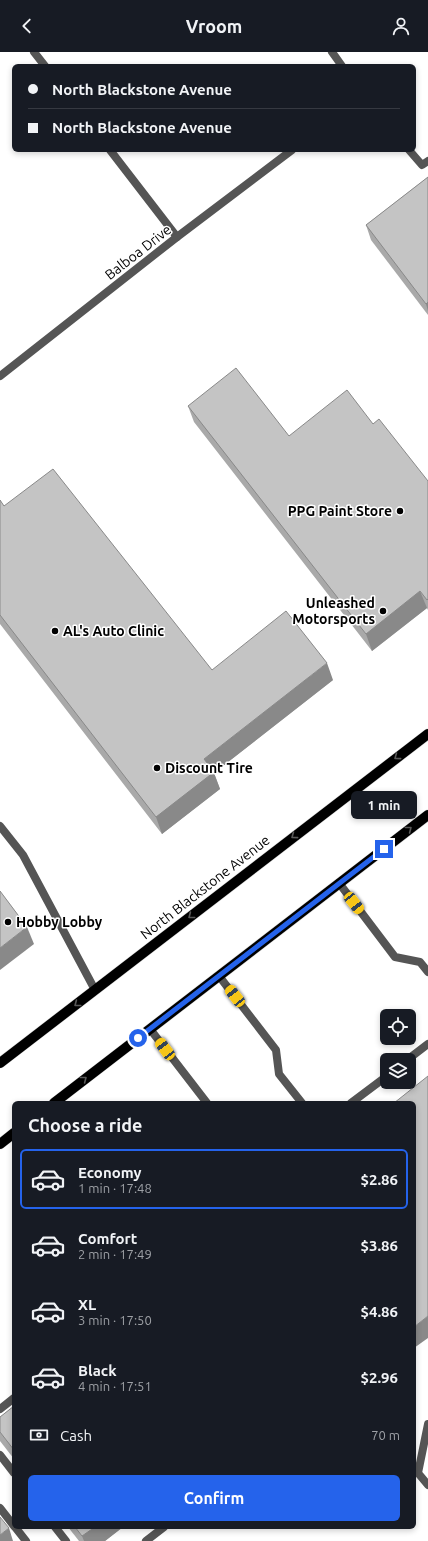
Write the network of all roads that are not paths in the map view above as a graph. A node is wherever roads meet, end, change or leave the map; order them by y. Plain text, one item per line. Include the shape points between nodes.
1 (34, 52) edge
2 (332, 52) edge
3 (43, 64) edge
4 (341, 64) edge
5 (112, 152) edge
6 (289, 152) edge
7 (411, 152) edge
8 (425, 163) edge
9 (177, 237) junction
10 (1, 373) edge
11 (428, 734) edge
12 (428, 815) edge
13 (0, 826) edge
14 (339, 883) junction
15 (428, 972) edge
16 (219, 976) junction
17 (95, 990) junction
18 (150, 1029) junction
19 (428, 1044) edge
20 (416, 1053) edge
21 (0, 1063) edge
22 (380, 1081) edge
23 (57, 1101) edge
24 (205, 1101) edge
25 (300, 1101) edge
26 (354, 1101) edge
27 (12, 1136) edge
28 (0, 1144) edge
29 (12, 1399) edge
30 (0, 1408) edge
31 (428, 1424) edge
32 (0, 1455) edge
33 (12, 1470) edge
34 (428, 1485) edge
35 (0, 1508) edge
36 (12, 1523) edge
37 (16, 1529) edge
38 (57, 1529) edge
39 (161, 1529) edge
40 (26, 1541) edge
41 (66, 1541) edge
42 (146, 1541) edge

1 - 3 street
2 - 4 street
5 - 9 street
6 - 9 street, Balboa Drive
7 - 8 street
9 - 10 street, Balboa Drive
11 -> 17 main road, North Blackstone Avenue
14 -> 12 main road
13 - 17 street via 23,855
14 - 15 street via 395,957 420,962
14 - 16 main road
16 - 18 main road
16 - 25 street via 276,1050 279,1074
17 -> 21 main road, North Blackstone Avenue
23 -> 18 main road
18 - 24 street
19 - 20 street
22 - 26 street
27 - 28 main road
29 - 30 street
31 - 34 street via 418,1473
32 - 33 street
35 - 36 street
37 - 40 street
38 - 41 street
39 - 42 street

